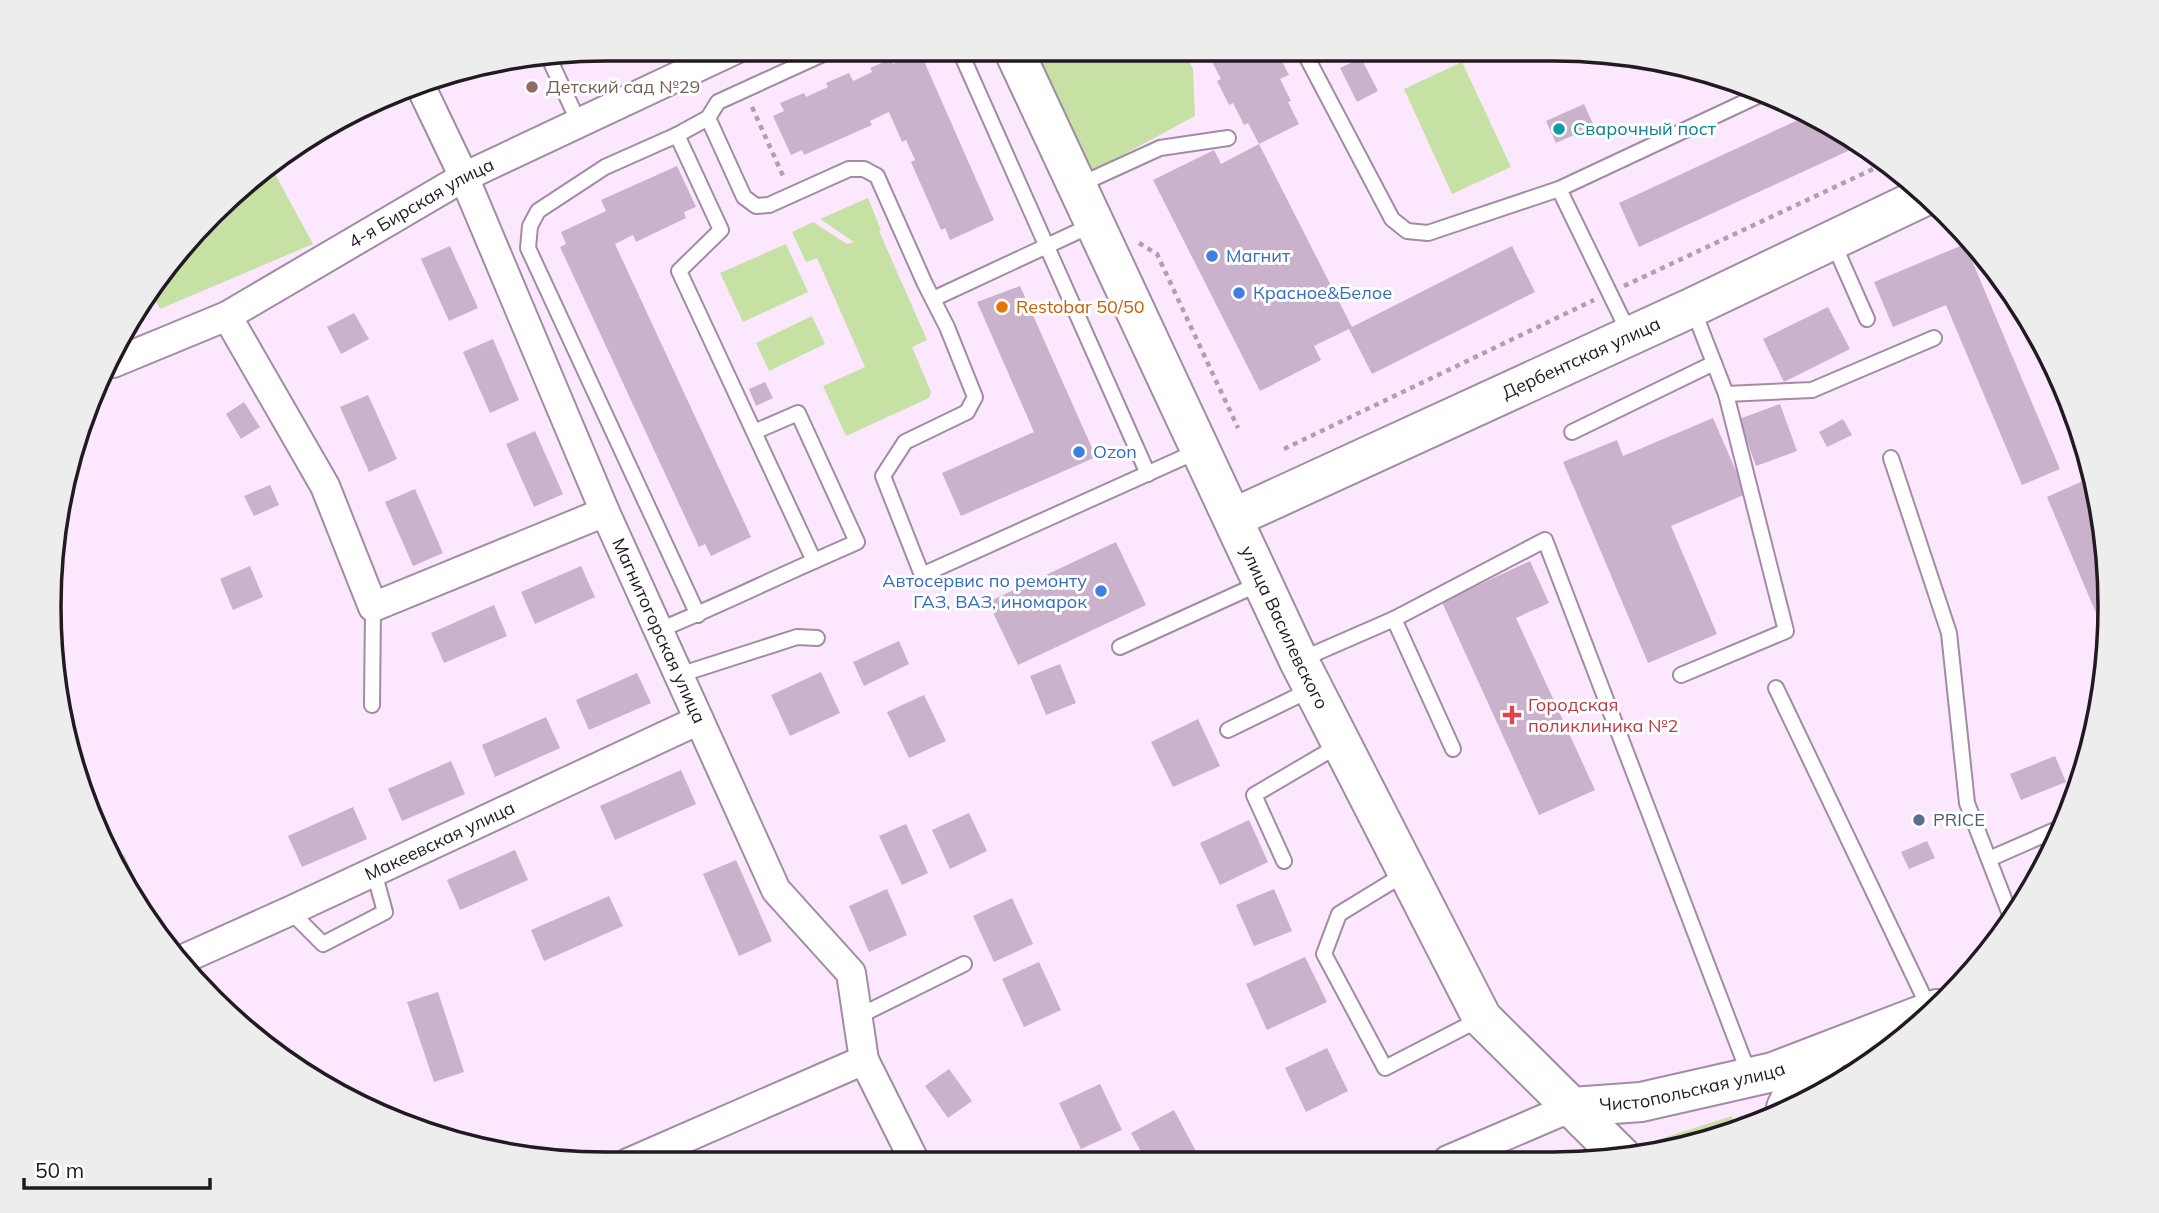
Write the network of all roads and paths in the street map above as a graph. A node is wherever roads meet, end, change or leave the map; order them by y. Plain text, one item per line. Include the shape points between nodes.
1 (711, 61) edge
2 (808, 61) edge
3 (964, 61) edge
4 (1018, 61) edge
5 (1309, 61) edge
6 (552, 64) edge
7 (744, 90) junction
8 (424, 93) edge
9 (1751, 99) edge
10 (708, 118) junction
11 (579, 123) junction
12 (677, 135) junction
13 (1228, 138) dead end
14 (1876, 168) edge
15 (464, 177) junction
16 (1077, 186) junction
17 (1559, 189) junction
18 (792, 195) junction
19 (1916, 200) edge
20 (1096, 224) junction
21 (1832, 239) junction
22 (1137, 242) dead end
23 (1048, 247) junction
24 (1609, 292) junction
25 (933, 299) junction
26 (1693, 307) junction
27 (227, 316) junction
28 (1867, 319) dead end
29 (1630, 335) junction
30 (1934, 338) dead end
31 (120, 360) edge
32 (1714, 363) junction
33 (1726, 394) junction
34 (1238, 428) dead end
35 (754, 432) junction
36 (1572, 432) dead end
37 (1202, 449) junction
38 (1284, 449) dead end
39 (1891, 458) dead end
40 (1148, 474) junction
41 (605, 512) junction
42 (1233, 518) junction
43 (814, 561) junction
44 (1263, 582) junction
45 (373, 607) junction
46 (698, 615) junction
47 (1394, 619) junction
48 (659, 630) junction
49 (817, 638) dead end
50 (1120, 647) dead end
51 (679, 675) junction
52 (1306, 675) junction
53 (1681, 675) dead end
54 (1776, 688) dead end
55 (372, 705) dead end
56 (699, 720) junction
57 (1228, 730) dead end
58 (1342, 744) junction
59 (1453, 749) dead end
60 (2048, 833) edge
61 (1989, 859) junction
62 (1283, 861) dead end
63 (374, 872) junction
64 (1408, 872) junction
65 (2007, 907) edge
66 (290, 911) junction
67 (189, 956) edge
68 (964, 964) dead end
69 (1929, 1000) edge
70 (859, 1016) junction
71 (1482, 1018) junction
72 (1906, 1021) edge
73 (1830, 1051) junction
74 (864, 1060) junction
75 (1750, 1077) junction
76 (1791, 1097) edge
77 (1572, 1107) junction
78 (1614, 1148) edge
79 (653, 1152) edge
80 (910, 1152) edge
81 (1467, 1152) edge

1 - 11 street, 4-я Бирская улица
2 - 7 lane
3 - 23 lane
4 - 16 street, улица Василевского
5 - 17 lane via 1392,219 1407,231 1428,233
6 - 11 lane
7 - 10 lane via 718,102
7 - 18 path
8 - 15 street, Магнитогорская улица
9 - 17 lane
10 - 12 lane
10 - 18 lane via 744,197 756,206
11 - 15 street, 4-я Бирская улица
12 - 35 lane via 721,230 679,271
12 - 46 lane via 605,167 538,211 530,226 528,248
13 - 16 lane via 1160,148
14 - 24 path
15 - 27 street, 4-я Бирская улица
15 - 41 street, Магнитогорская улица
16 - 20 street, улица Василевского
17 - 24 lane
18 - 25 lane via 849,169 864,169 877,176
19 - 21 street, Дербентская улица
20 - 23 lane
20 - 37 street, улица Василевского
21 - 26 street, Дербентская улица
21 - 28 lane
22 - 34 path via 1157,254
23 - 25 lane
23 - 40 lane
24 - 29 lane
24 - 38 path
25 - 40 lane via 975,397 967,412 905,442 883,475 922,575
26 - 29 street, Дербентская улица
26 - 32 lane
27 - 31 street, 4-я Бирская улица
27 - 45 street via 325,486
29 - 42 street, Дербентская улица
30 - 33 lane via 1812,390
32 - 33 lane
32 - 36 lane
33 - 53 lane via 1786,631
35 - 43 lane
35 - 43 lane via 798,413 857,542
37 - 40 lane
37 - 42 street, улица Василевского
39 - 61 lane via 1949,633 1967,803
41 - 45 street
41 - 48 street, Магнитогорская улица
42 - 44 street, улица Василевского
43 - 46 lane
44 - 50 lane
44 - 52 street, улица Василевского
45 - 55 lane
46 - 48 lane
47 - 52 lane
47 - 59 lane
47 - 75 lane via 1545,540
48 - 51 street, Магнитогорская улица
49 - 51 lane via 797,637
51 - 56 street, Магнитогорская улица
52 - 57 lane
52 - 58 street, улица Василевского
54 - 69 lane
56 - 63 street, Макеевская улица
56 - 70 street, Магнитогорская улица via 776,890 851,973
58 - 62 lane via 1254,795
58 - 64 street, улица Василевского
60 - 61 lane
61 - 65 lane
63 - 66 street, Макеевская улица
63 - 66 lane via 385,912 323,944
64 - 71 street, улица Василевского
64 - 71 lane via 1339,914 1324,954 1385,1068
66 - 67 street, Макеевская улица
68 - 70 lane
70 - 74 street, Магнитогорская улица
71 - 77 street, улица Василевского
72 - 73 street, Чистопольская улица
73 - 75 street, Чистопольская улица
73 - 76 street
74 - 79 street
74 - 80 street, Магнитогорская улица
75 - 77 street, Чистопольская улица via 1641,1102
77 - 78 street, улица Василевского
77 - 81 street, Чистопольская улица

